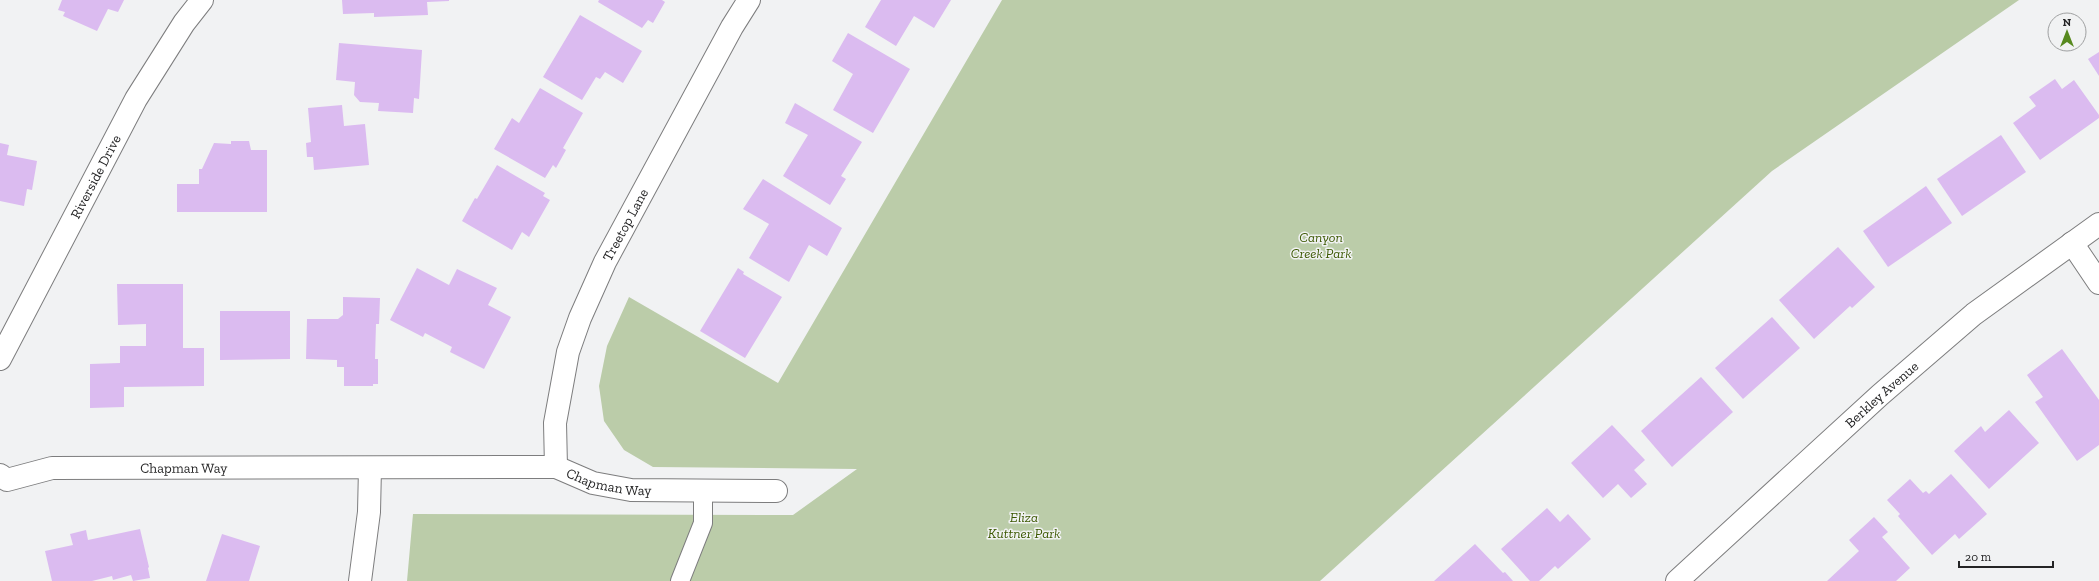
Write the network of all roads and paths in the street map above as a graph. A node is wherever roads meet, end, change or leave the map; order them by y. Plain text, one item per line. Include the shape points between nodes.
1 (202, 0) edge
2 (749, 0) edge
3 (2099, 224) edge
4 (2072, 243) junction
5 (2099, 283) edge
6 (0, 359) edge
7 (556, 467) junction
8 (370, 468) junction
9 (2, 482) edge
10 (703, 491) junction
11 (776, 491) dead end
12 (360, 581) edge
13 (680, 581) edge
14 (1677, 581) edge

1 - 6 street, Riverside Drive via 184,23 136,99
2 - 7 street, Treetop Lane via 605,262 580,318 568,352 555,423
3 - 4 street, Berkley Avenue
4 - 5 street
4 - 14 street, Berkley Avenue via 1968,319 1880,395
7 - 8 street, Chapman Way
7 - 10 street, Chapman Way via 593,483 630,490
8 - 9 street, Chapman Way via 52,468
8 - 12 street via 369,512
10 - 11 street, Chapman Way
10 - 13 lane via 703,523

